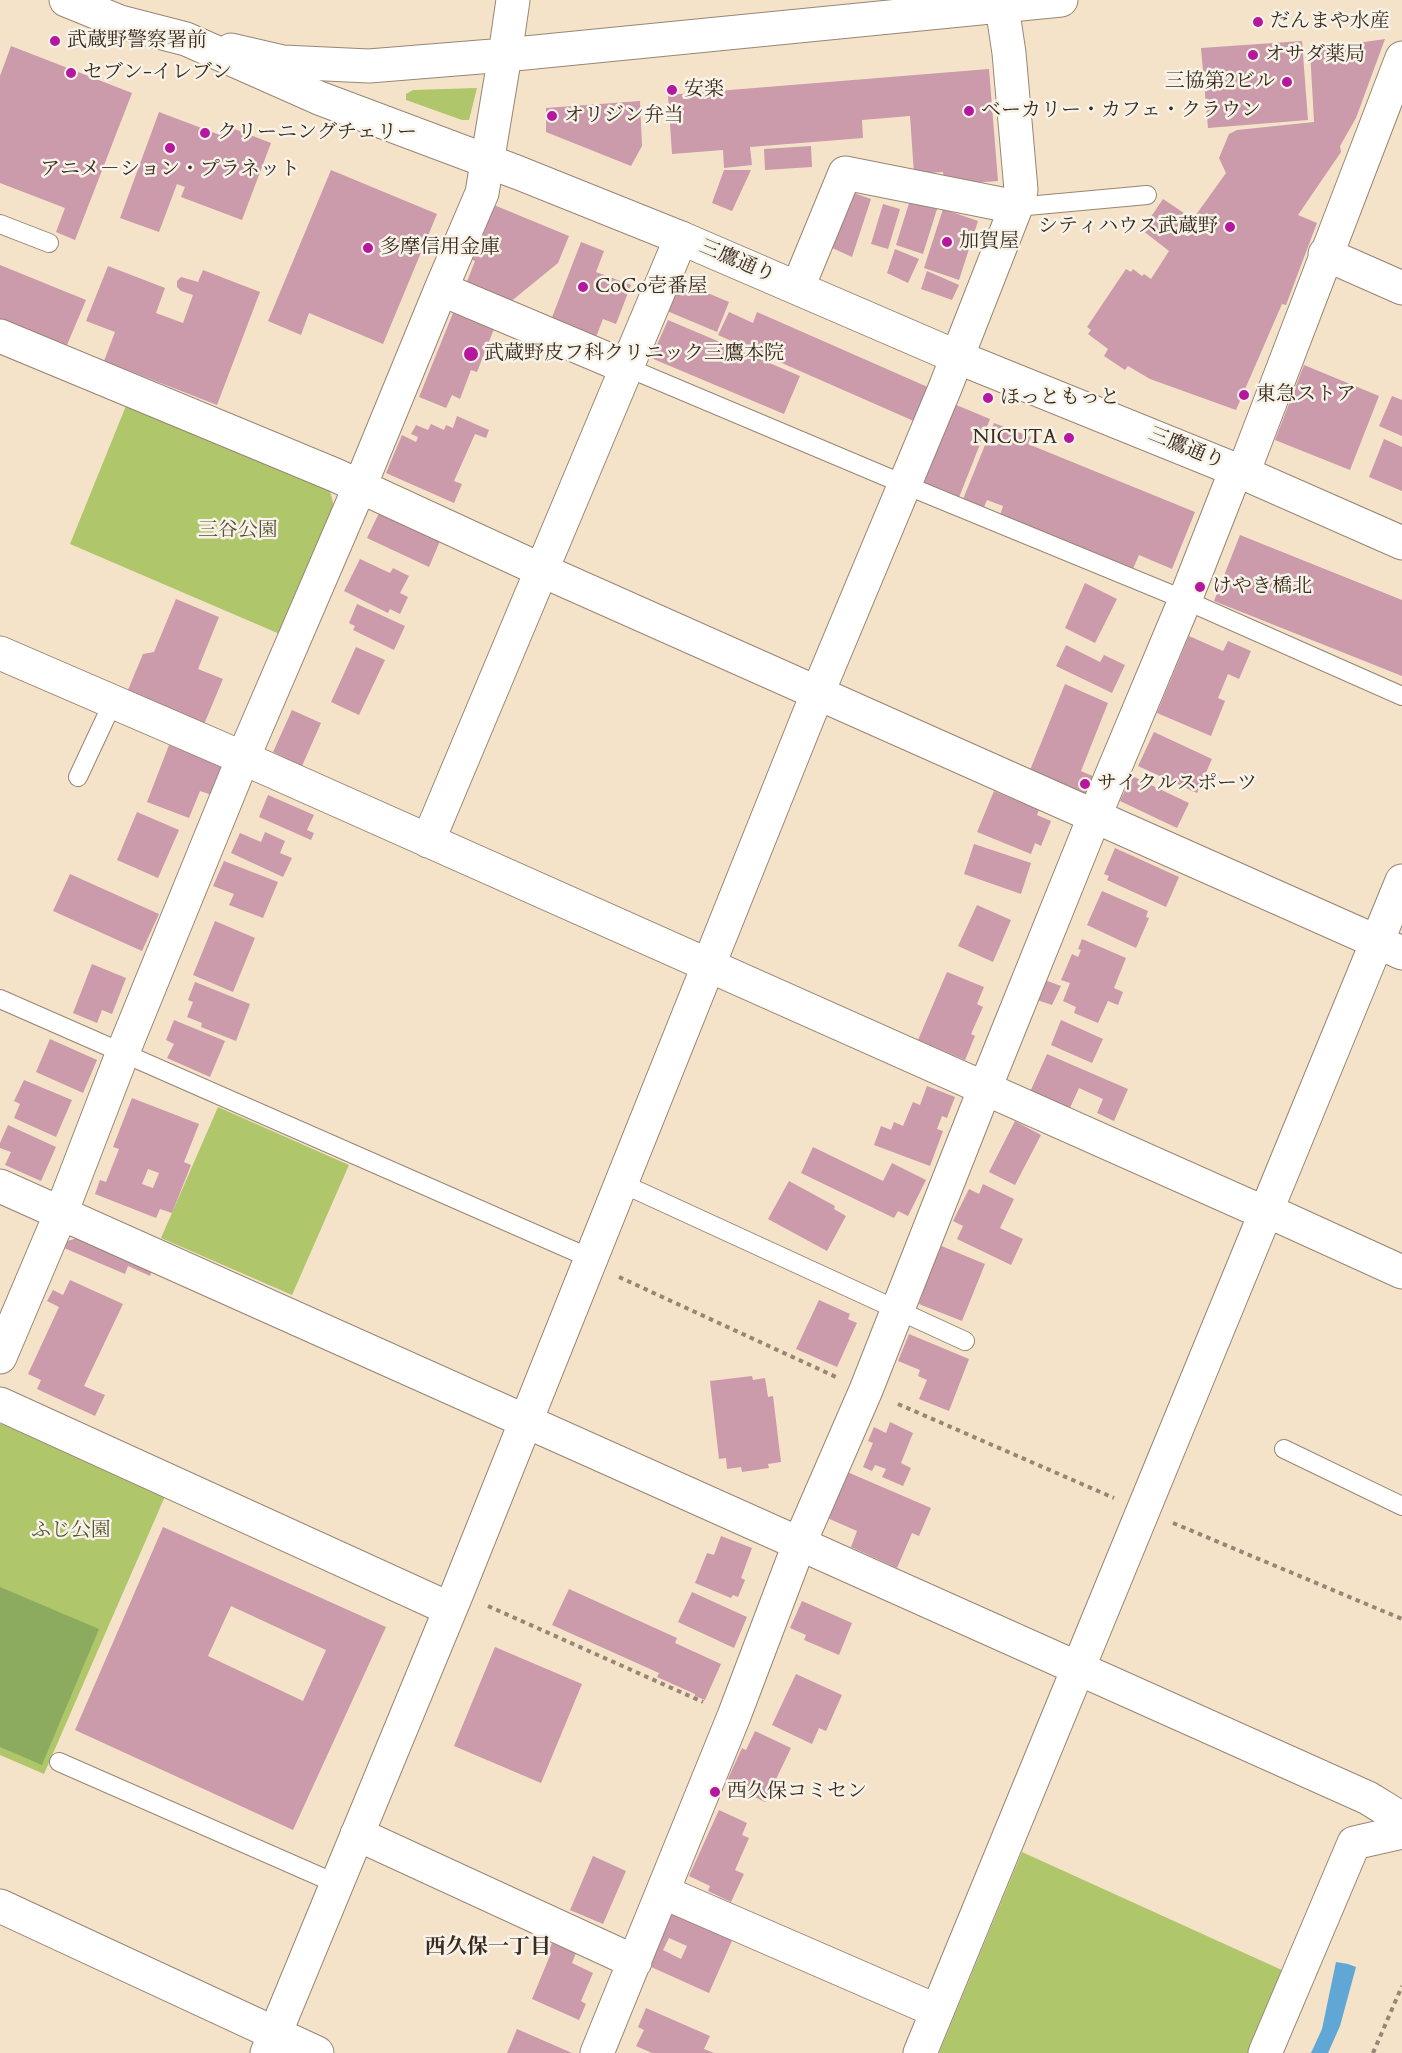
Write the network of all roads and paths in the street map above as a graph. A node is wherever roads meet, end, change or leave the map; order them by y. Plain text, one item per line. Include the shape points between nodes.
1 (66, 0) edge
2 (513, 0) edge
3 (1061, 0) edge
4 (1001, 3) edge
5 (186, 39) junction
6 (505, 56) junction
7 (1401, 64) edge
8 (488, 162) junction
9 (1147, 195) dead end
10 (1016, 207) junction
11 (0, 225) edge
12 (681, 238) junction
13 (49, 243) dead end
14 (1325, 255) junction
15 (798, 287) junction
16 (1402, 288) edge
17 (441, 289) junction
18 (0, 336) edge
19 (957, 357) junction
20 (626, 367) junction
21 (1239, 471) junction
22 (904, 484) junction
23 (360, 486) junction
24 (1402, 543) edge
25 (541, 570) junction
26 (1185, 600) junction
27 (0, 653) edge
28 (818, 692) junction
29 (1402, 696) edge
30 (113, 702) junction
31 (243, 758) junction
32 (78, 777) dead end
33 (1095, 815) junction
34 (428, 841) junction
35 (1402, 881) edge
36 (1389, 948) edge
37 (708, 966) junction
38 (0, 999) edge
39 (123, 1052) junction
40 (985, 1088) junction
41 (621, 1182) junction
42 (0, 1186) edge
43 (1267, 1211) junction
44 (61, 1213) junction
45 (591, 1261) junction
46 (1402, 1272) edge
47 (897, 1310) junction
48 (966, 1341) dead end
49 (0, 1357) edge
50 (866, 1390) junction
51 (0, 1404) edge
52 (526, 1420) junction
53 (1284, 1449) dead end
54 (1402, 1506) edge
55 (1142, 1510) junction
56 (800, 1542) junction
57 (454, 1601) junction
58 (1402, 1619) edge
59 (1079, 1670) junction
60 (734, 1716) junction
61 (59, 1762) dead end
62 (1402, 1819) edge
63 (1402, 1832) edge
64 (357, 1834) junction
65 (337, 1884) junction
66 (663, 1892) junction
67 (0, 1906) edge
68 (635, 1962) junction
69 (1402, 1986) edge
70 (937, 2011) junction
71 (271, 2043) edge
72 (317, 2053) edge
73 (597, 2053) edge
74 (920, 2053) edge
75 (1265, 2053) edge
76 (1372, 2053) edge

1 - 5 street, 三鷹通り via 120,22
2 - 6 street
3 - 4 street
4 - 6 street
4 - 10 street via 1021,190
5 - 6 street via 283,62 369,66
5 - 8 street, 三鷹通り via 319,98
6 - 8 street
7 - 14 street
8 - 12 street, 三鷹通り
8 - 17 street via 482,193
9 - 10 lane
10 - 15 street via 845,172
10 - 19 street
11 - 13 lane
12 - 15 street, 三鷹通り
12 - 20 street
14 - 16 street
14 - 21 street
15 - 19 street, 三鷹通り
17 - 20 street
17 - 23 street
18 - 23 street
19 - 21 street, 三鷹通り
19 - 22 street
20 - 22 lane
20 - 25 street
21 - 24 street, 三鷹通り
21 - 26 street
22 - 26 lane
22 - 28 street
23 - 25 street
23 - 31 street
25 - 28 street
25 - 34 street
26 - 29 lane
26 - 33 street
27 - 30 street
28 - 33 street
28 - 37 street
30 - 31 street
30 - 32 lane
31 - 34 street
31 - 39 street
33 - 36 street
33 - 40 street
34 - 37 street
35 - 36 street
36 - 43 street
37 - 40 street
37 - 41 street
38 - 39 lane
39 - 44 street
39 - 45 lane
40 - 43 street
40 - 47 street
41 - 45 street
41 - 47 lane
42 - 44 street
43 - 46 street
43 - 55 street
44 - 49 street
44 - 52 street
45 - 50 path
45 - 52 street
47 - 48 lane
47 - 50 street
50 - 55 path
50 - 56 street
51 - 57 street
52 - 56 street
52 - 57 street
53 - 54 lane
55 - 58 path
55 - 59 street
56 - 59 street
56 - 60 street
57 - 60 path
57 - 64 street
59 - 62 street via 1368,1798
59 - 70 street
60 - 66 street
61 - 65 lane
63 - 75 street via 1354,1843
64 - 65 street
64 - 68 street
65 - 71 street
66 - 68 street
66 - 70 street
67 - 71 street
68 - 73 street
69 - 76 path
70 - 74 street
71 - 72 street

